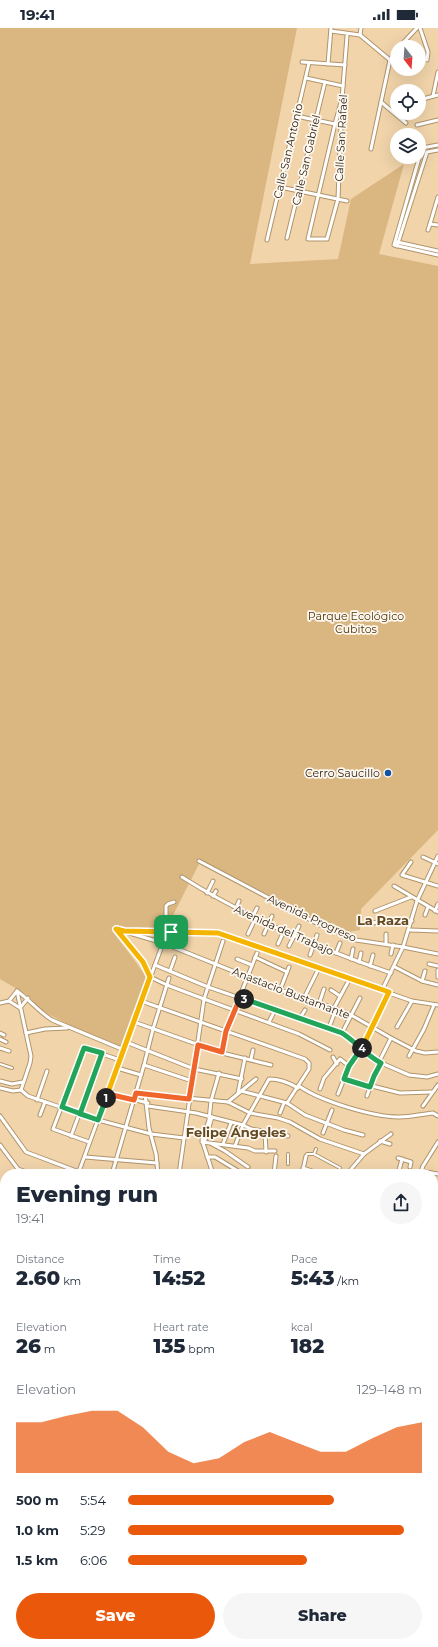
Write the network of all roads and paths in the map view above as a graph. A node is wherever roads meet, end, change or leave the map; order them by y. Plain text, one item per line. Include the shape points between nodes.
1 (361, 28) edge
2 (419, 28) edge
3 (331, 29) edge
4 (360, 35) junction
5 (347, 36) dead end
6 (406, 40) edge
7 (390, 60) joint
8 (427, 60) dead end
9 (302, 62) dead end
10 (309, 63) junction
11 (328, 64) junction
12 (346, 65) junction
13 (438, 72) edge
14 (306, 78) junction
15 (325, 82) junction
16 (343, 86) junction
17 (438, 95) edge
18 (432, 96) junction
19 (426, 98) edge
20 (342, 99) junction
21 (381, 102) junction
22 (296, 116) junction
23 (316, 120) junction
24 (438, 120) edge
25 (335, 124) junction
26 (406, 124) dead end
27 (417, 125) dead end
28 (438, 145) edge
29 (426, 147) edge
30 (371, 149) dead end
31 (438, 150) edge
32 (426, 155) edge
33 (418, 164) edge
34 (423, 164) edge
35 (280, 186) junction
36 (299, 190) junction
37 (318, 194) junction
38 (438, 197) edge
39 (338, 199) junction
40 (348, 201) dead end
41 (430, 224) junction
42 (438, 225) edge
43 (428, 230) dead end
44 (287, 238) dead end
45 (326, 239) joint
46 (267, 240) dead end
47 (397, 243) junction
48 (438, 251) edge
49 (438, 254) edge
50 (438, 856) edge
51 (423, 857) dead end
52 (199, 861) dead end
53 (411, 862) dead end
54 (436, 863) edge
55 (182, 877) dead end
56 (213, 881) dead end
57 (425, 882) junction
58 (394, 886) dead end
59 (438, 886) edge
60 (216, 891) dead end
61 (207, 893) junction
62 (213, 896) junction
63 (411, 897) junction
64 (239, 901) dead end
65 (417, 901) junction
66 (174, 902) dead end
67 (438, 904) edge
68 (428, 907) junction
69 (236, 908) junction
70 (257, 908) dead end
71 (375, 911) dead end
72 (437, 911) edge
73 (425, 915) dead end
74 (272, 916) dead end
75 (254, 917) junction
76 (412, 921) junction
77 (373, 922) dead end
78 (269, 924) junction
79 (299, 926) dead end
80 (410, 930) junction
81 (124, 931) junction
82 (284, 931) junction
83 (438, 931) edge
84 (171, 932) junction
85 (248, 934) dead end
86 (264, 934) dead end
87 (317, 934) dead end
88 (386, 934) dead end
89 (294, 936) junction
90 (223, 941) dead end
91 (163, 943) junction
92 (340, 943) dead end
93 (278, 944) dead end
94 (313, 944) junction
95 (386, 944) junction
96 (393, 945) junction
97 (289, 946) dead end
98 (404, 947) junction
99 (353, 948) dead end
100 (361, 952) dead end
101 (336, 953) junction
102 (391, 954) dead end
103 (438, 954) edge
104 (310, 955) dead end
105 (372, 955) dead end
106 (175, 957) dead end
107 (237, 959) dead end
108 (350, 959) junction
109 (359, 962) junction
110 (430, 964) dead end
111 (155, 965) junction
112 (215, 965) junction
113 (252, 965) junction
114 (370, 966) junction
115 (438, 966) edge
116 (289, 967) dead end
117 (394, 967) junction
118 (425, 970) dead end
119 (438, 970) edge
120 (170, 971) junction
121 (287, 972) junction
122 (317, 972) dead end
123 (391, 973) junction
124 (150, 977) junction
125 (248, 977) junction
126 (438, 977) edge
127 (169, 978) dead end
128 (422, 981) junction
129 (348, 982) dead end
130 (166, 985) junction
131 (438, 985) edge
132 (208, 987) junction
133 (324, 989) dead end
134 (280, 990) junction
135 (331, 990) dead end
136 (382, 990) junction
137 (18, 991) junction
138 (389, 992) junction
139 (340, 996) junction
140 (28, 998) junction
141 (240, 998) junction
142 (304, 998) junction
143 (360, 998) dead end
144 (204, 999) junction
145 (10, 1001) junction
146 (141, 1001) junction
147 (412, 1001) junction
148 (0, 1003) edge
149 (319, 1004) junction
150 (436, 1005) edge
151 (160, 1007) junction
152 (20, 1008) junction
153 (335, 1008) junction
154 (234, 1010) junction
155 (304, 1010) dead end
156 (273, 1014) dead end
157 (351, 1015) junction
158 (300, 1018) junction
159 (134, 1022) junction
160 (200, 1022) junction
161 (269, 1022) junction
162 (330, 1025) dead end
163 (371, 1027) junction
164 (398, 1027) dead end
165 (68, 1028) junction
166 (153, 1028) junction
167 (226, 1031) junction
168 (0, 1033) edge
169 (342, 1033) junction
170 (26, 1034) junction
171 (4, 1035) dead end
172 (391, 1038) junction
173 (0, 1039) edge
174 (6, 1042) dead end
175 (126, 1042) junction
176 (198, 1045) junction
177 (0, 1048) edge
178 (361, 1049) junction
179 (413, 1049) junction
180 (124, 1050) junction
181 (253, 1050) dead end
182 (330, 1050) dead end
183 (9, 1051) dead end
184 (147, 1051) junction
185 (222, 1052) junction
186 (438, 1052) edge
187 (102, 1053) junction
188 (409, 1056) dead end
189 (333, 1057) dead end
190 (246, 1058) junction
191 (117, 1059) dead end
192 (251, 1059) junction
193 (380, 1062) junction
194 (0, 1064) edge
195 (337, 1064) junction
196 (144, 1065) junction
197 (271, 1065) dead end
198 (349, 1066) junction
199 (12, 1068) dead end
200 (117, 1068) junction
201 (194, 1069) junction
202 (47, 1071) dead end
203 (219, 1073) junction
204 (438, 1074) edge
205 (141, 1075) junction
206 (320, 1075) dead end
207 (324, 1078) junction
208 (242, 1079) junction
209 (256, 1079) dead end
210 (344, 1079) junction
211 (0, 1081) edge
212 (192, 1081) junction
213 (23, 1082) junction
214 (438, 1085) edge
215 (298, 1087) junction
216 (370, 1087) junction
217 (0, 1088) edge
218 (320, 1089) dead end
219 (21, 1090) junction
220 (240, 1092) junction
221 (432, 1092) junction
222 (136, 1093) junction
223 (108, 1094) junction
224 (146, 1094) junction
225 (338, 1094) dead end
226 (260, 1095) junction
227 (367, 1096) dead end
228 (189, 1099) junction
229 (37, 1100) junction
230 (134, 1100) junction
231 (211, 1101) junction
232 (45, 1102) junction
233 (228, 1102) junction
234 (286, 1103) junction
235 (148, 1105) junction
236 (423, 1106) dead end
237 (62, 1107) junction
238 (332, 1110) dead end
239 (188, 1111) junction
240 (250, 1113) junction
241 (280, 1113) dead end
242 (80, 1114) junction
243 (40, 1115) dead end
244 (0, 1116) edge
245 (438, 1116) edge
246 (211, 1117) junction
247 (98, 1120) junction
248 (231, 1123) junction
249 (327, 1124) junction
250 (243, 1125) junction
251 (126, 1127) junction
252 (265, 1132) junction
253 (323, 1133) dead end
254 (150, 1134) junction
255 (391, 1134) dead end
256 (363, 1135) dead end
257 (71, 1136) junction
258 (288, 1136) dead end
259 (184, 1138) junction
260 (380, 1141) junction
261 (90, 1142) junction
262 (210, 1142) junction
263 (438, 1142) edge
264 (204, 1143) junction
265 (223, 1144) junction
266 (390, 1144) dead end
267 (0, 1145) edge
268 (235, 1146) junction
269 (316, 1149) dead end
270 (275, 1151) dead end
271 (266, 1152) junction
272 (288, 1154) dead end
273 (314, 1154) junction
274 (364, 1154) junction
275 (306, 1155) joint
276 (276, 1156) dead end
277 (85, 1157) junction
278 (207, 1157) junction
279 (116, 1159) junction
280 (157, 1163) junction
281 (288, 1164) dead end
282 (248, 1167) dead end
283 (410, 1167) dead end
284 (303, 1168) joint
285 (340, 1168) dead end
286 (18, 1169) edge
287 (69, 1169) edge
288 (80, 1169) edge
289 (113, 1169) edge
290 (158, 1169) edge
291 (180, 1169) edge
292 (212, 1169) edge
293 (237, 1169) edge
294 (275, 1169) edge
295 (306, 1169) edge
296 (351, 1169) edge
297 (399, 1169) edge
298 (423, 1169) edge

1 - 4 street
2 - 6 street
2 - 8 street via 428,52
3 - 4 street
3 - 11 street
4 - 7 street
5 - 12 street, Calle San Rafaél
7 - 21 street
9 - 10 street
10 - 11 street
10 - 14 street, Calle San Antonio
11 - 12 street
12 - 16 street, Calle San Rafaél
13 - 18 street
14 - 15 street
14 - 22 street, Calle San Antonio
15 - 16 street
15 - 23 street, Calle San Gabriel
16 - 20 street, Calle San Rafaél
17 - 18 street
18 - 19 street
20 - 25 street, Calle San Gabriel
20 - 39 street, Calle San Rafaél
21 - 26 street
21 - 30 street
22 - 23 street
22 - 35 street, Calle San Antonio
23 - 25 street
23 - 36 street, Calle San Gabriel
24 - 27 street
25 - 37 street, Calle San Gabriel
28 - 29 street
31 - 32 street via 427,152
33 - 47 street
34 - 47 street
35 - 36 street
35 - 46 street, Calle San Antonio
36 - 37 street
36 - 44 street, Calle San Gabriel
37 - 39 street
37 - 45 street, Calle San Gabriel via 308,239
38 - 41 street
39 - 40 street
39 - 45 street, Calle San Rafaél
41 - 42 street
41 - 43 street
47 - 48 street
47 - 49 street
50 - 54 street
51 - 54 street
52 - 95 street, Avenida Progreso via 320,925 356,940
53 - 57 street via 402,875
54 - 57 street
55 - 61 street, Avenida del Trabajo
56 - 61 street
57 - 59 street
57 - 65 street
58 - 63 street
60 - 62 street
61 - 62 street, Avenida del Trabajo
62 - 69 street, Avenida del Trabajo
63 - 65 street
63 - 71 street
64 - 69 street
65 - 68 street
65 - 76 street
66 - 84 street via 166,906 166,924
67 - 72 street
68 - 72 street
68 - 73 street
69 - 75 street, Avenida del Trabajo
70 - 75 street
74 - 78 street
75 - 78 street, Avenida del Trabajo
75 - 85 street
76 - 77 street
76 - 80 street
78 - 82 street, Avenida del Trabajo
78 - 86 street
79 - 89 street
80 - 83 street
80 - 98 street
81 - 84 street
81 - 91 street, Anastacio Bustamante
81 - 124 street via 116,929 143,962
82 - 89 street, Avenida del Trabajo
82 - 93 street
84 - 136 street via 218,933
87 - 94 street
88 - 95 street
89 - 94 street, Avenida del Trabajo
89 - 97 street
90 - 112 street
91 - 111 street
91 - 112 street, Anastacio Bustamante
92 - 101 street
94 - 101 street, Avenida del Trabajo
94 - 104 street
95 - 96 street, Avenida Progreso
96 - 98 street, Avenida Progreso
96 - 102 street
98 - 103 street, Avenida Progreso
98 - 117 street
99 - 108 street
100 - 109 street
101 - 108 street, Avenida del Trabajo
105 - 114 street
106 - 120 street
107 - 113 street
108 - 109 street, Avenida del Trabajo
109 - 114 street, Avenida del Trabajo
110 - 115 street
111 - 120 street
111 - 124 street
112 - 125 street, Anastacio Bustamante
112 - 132 street
113 - 121 street via 256,955
113 - 125 street
114 - 123 street, Avenida del Trabajo
116 - 121 street
117 - 123 street
117 - 128 street
118 - 128 street
119 - 126 street
120 - 132 street
121 - 134 street
122 - 142 street
123 - 136 street
124 - 130 street
124 - 146 street
125 - 134 street, Anastacio Bustamante
125 - 141 street
127 - 130 street
128 - 131 street
129 - 139 street
130 - 144 street
130 - 151 street
132 - 141 street
132 - 144 street
133 - 149 street
134 - 142 street, Anastacio Bustamante
135 - 139 street
136 - 138 street
137 - 140 street
137 - 145 street
137 - 152 street
138 - 147 street
138 - 163 street
139 - 153 street
140 - 152 street
140 - 165 street via 41,1013
141 - 154 street
141 - 158 street
142 - 149 street, Anastacio Bustamante
143 - 157 street
144 - 154 street
144 - 160 street
145 - 148 street
145 - 152 street
146 - 151 street
146 - 159 street
147 - 150 street
147 - 164 street
149 - 153 street, Anastacio Bustamante
150 - 179 street
151 - 160 street
151 - 166 street
152 - 170 street
153 - 157 street, Anastacio Bustamante
153 - 162 street
154 - 161 street
154 - 167 street
155 - 158 street
156 - 161 street
157 - 163 street, Anastacio Bustamante
157 - 169 street
158 - 169 street
159 - 166 street
159 - 175 street
160 - 167 street
160 - 176 street
161 - 182 street
163 - 172 street, Anastacio Bustamante
163 - 178 street
165 - 170 street via 45,1029
165 - 180 street
166 - 176 street
166 - 184 street
167 - 185 street
167 - 215 street via 305,1059 309,1069
168 - 171 street
169 - 178 street
170 - 213 street via 30,1063
172 - 179 street, Anastacio Bustamante
172 - 193 street
173 - 174 street
175 - 180 street
175 - 184 street
176 - 185 street
176 - 201 street
177 - 183 street
178 - 193 street
178 - 198 street
179 - 186 street, Anastacio Bustamante via 425,1053
179 - 188 street
180 - 200 street
181 - 192 street
184 - 196 street
184 - 201 street
185 - 190 street
187 - 191 street
187 - 237 street via 84,1048
187 - 242 street
189 - 195 street
190 - 192 street
190 - 208 street
192 - 197 street
193 - 204 street via 409,1075 427,1077
193 - 216 street
194 - 199 street
195 - 198 street via 340,1059
195 - 207 street
196 - 205 street
196 - 212 street
198 - 210 street
200 - 205 street
200 - 223 street
201 - 203 street
201 - 212 street
202 - 229 street
203 - 208 street
203 - 231 street
205 - 222 street
206 - 207 street
207 - 218 street
208 - 220 street
209 - 220 street
210 - 216 street
210 - 225 street
211 - 213 street via 12,1084
212 - 228 street
213 - 219 street
214 - 221 street
215 - 226 street via 280,1079 269,1079
215 - 234 street
215 - 245 street via 382,1116 400,1117 433,1113
216 - 221 street via 400,1093
216 - 227 street
217 - 219 street
219 - 229 street
220 - 226 street
220 - 233 street
221 - 236 street
222 - 224 street
222 - 230 street
223 - 230 street
223 - 247 street
224 - 228 street
224 - 235 street
226 - 234 street
226 - 240 street
228 - 231 street
228 - 239 street
229 - 232 street
230 - 235 street
230 - 251 street
231 - 233 street
231 - 246 street
232 - 237 street
232 - 243 street
233 - 240 street
234 - 241 street
234 - 249 street via 305,1115
235 - 239 street via 167,1110
235 - 254 street
237 - 242 street
237 - 257 street via 53,1129
238 - 249 street
239 - 246 street
239 - 259 street
240 - 250 street
240 - 274 street via 290,1122 320,1139
242 - 247 street
242 - 257 street
244 - 287 street via 26,1152
246 - 248 street
246 - 264 street
247 - 251 street
247 - 261 street
248 - 250 street
248 - 265 street
249 - 253 street
249 - 256 street
250 - 252 street
250 - 268 street
251 - 254 street
251 - 279 street
252 - 258 street
252 - 271 street
254 - 259 street
254 - 280 street
255 - 260 street
257 - 261 street
259 - 291 street
260 - 266 street
260 - 274 street
261 - 277 street
262 - 264 street
262 - 265 street
262 - 282 street
263 - 298 street
264 - 278 street
265 - 268 street
267 - 286 street
268 - 271 street
269 - 273 street
270 - 271 street
272 - 281 street
273 - 275 street
273 - 285 street
274 - 296 street
275 - 284 street
276 - 294 street
277 - 279 street
277 - 288 street
278 - 292 street
278 - 293 street via 216,1157
279 - 280 street
279 - 289 street
280 - 290 street
283 - 297 street via 412,1162 400,1159
284 - 295 street

